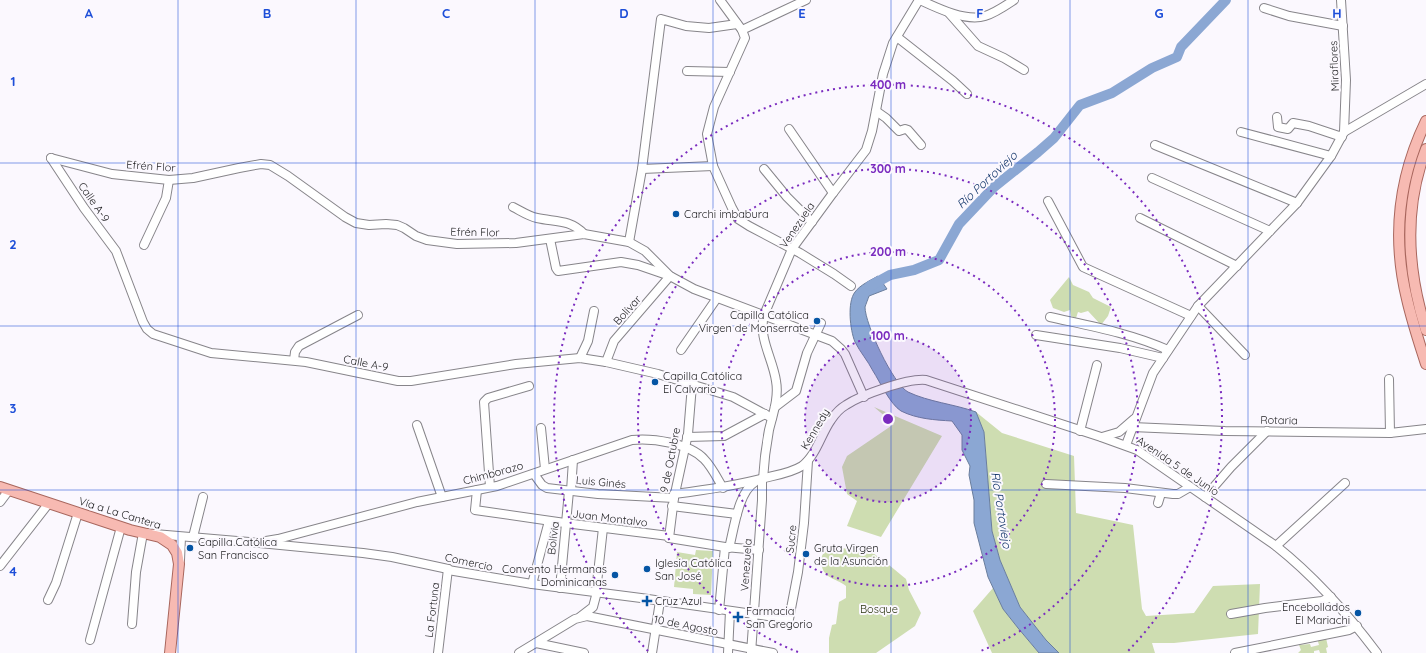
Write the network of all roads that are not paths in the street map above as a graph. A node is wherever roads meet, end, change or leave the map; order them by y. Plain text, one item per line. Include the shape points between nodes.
1 (720, 0) edge
2 (806, 0) edge
3 (920, 0) edge
4 (1014, 0) edge
5 (1341, 0) edge
6 (1264, 8) dead end
7 (949, 13) junction
8 (1343, 26) junction
9 (739, 27) junction
10 (897, 38) junction
11 (1024, 70) dead end
12 (687, 71) dead end
13 (730, 72) junction
14 (1426, 84) edge
15 (967, 94) dead end
16 (876, 111) junction
17 (1277, 117) dead end
18 (1426, 121) edge
19 (789, 129) dead end
20 (1241, 132) dead end
21 (1343, 134) junction
22 (921, 145) dead end
23 (1155, 145) dead end
24 (1426, 149) edge
25 (1331, 156) junction
26 (51, 158) joint
27 (713, 166) junction
28 (764, 168) dead end
29 (642, 169) junction
30 (1152, 178) dead end
31 (169, 180) junction
32 (833, 193) junction
33 (1048, 201) dead end
34 (1297, 203) junction
35 (513, 207) dead end
36 (1140, 218) dead end
37 (812, 222) junction
38 (1270, 231) junction
39 (584, 234) junction
40 (550, 239) junction
41 (629, 242) junction
42 (144, 245) dead end
43 (792, 249) junction
44 (1236, 266) junction
45 (670, 276) junction
46 (851, 286) dead end
47 (716, 298) junction
48 (1198, 306) junction
49 (594, 311) dead end
50 (358, 315) dead end
51 (764, 315) junction
52 (1191, 316) junction
53 (1050, 317) dead end
54 (821, 323) dead end
55 (1426, 330) edge
56 (815, 334) junction
57 (1036, 335) dead end
58 (680, 350) dead end
59 (1168, 350) junction
60 (1245, 355) dead end
61 (580, 358) junction
62 (1163, 358) junction
63 (294, 360) junction
64 (606, 362) junction
65 (1426, 364) edge
66 (1097, 365) dead end
67 (1389, 378) dead end
68 (907, 381) joint
69 (692, 385) junction
70 (529, 386) dead end
71 (866, 396) junction
72 (775, 407) junction
73 (765, 417) junction
74 (1136, 417) junction
75 (417, 426) dead end
76 (1132, 427) junction
77 (541, 428) dead end
78 (1426, 429) edge
79 (1080, 431) junction
80 (1266, 431) junction
81 (1390, 433) junction
82 (688, 435) junction
83 (1101, 437) junction
84 (672, 443) junction
85 (1126, 445) junction
86 (684, 447) junction
87 (573, 460) junction
88 (808, 461) junction
89 (545, 469) junction
90 (534, 474) junction
91 (761, 479) junction
92 (1345, 483) dead end
93 (1046, 484) dead end
94 (490, 487) junction
95 (1190, 487) junction
96 (5, 488) edge
97 (723, 488) junction
98 (477, 490) junction
99 (570, 491) junction
100 (1161, 493) junction
101 (442, 497) junction
102 (1204, 497) junction
103 (203, 498) dead end
104 (674, 499) junction
105 (0, 502) edge
106 (48, 503) junction
107 (1158, 503) dead end
108 (78, 513) junction
109 (737, 514) junction
110 (549, 521) junction
111 (566, 523) junction
112 (121, 527) junction
113 (603, 528) junction
114 (143, 533) junction
115 (293, 534) junction
116 (181, 537) junction
117 (193, 537) junction
118 (669, 537) junction
119 (249, 542) junction
120 (1276, 546) junction
121 (292, 547) junction
122 (727, 547) junction
123 (759, 550) junction
124 (179, 564) junction
125 (0, 566) edge
126 (448, 570) junction
127 (532, 584) junction
128 (560, 588) junction
129 (596, 592) junction
130 (1331, 597) junction
131 (48, 600) dead end
132 (660, 601) junction
133 (719, 610) junction
134 (730, 611) junction
135 (754, 614) junction
136 (1231, 614) dead end
137 (594, 617) junction
138 (576, 619) junction
139 (789, 619) joint
140 (132, 624) dead end
141 (1357, 626) junction
142 (655, 630) junction
143 (545, 638) junction
144 (90, 640) dead end
145 (536, 643) junction
146 (729, 644) junction
147 (551, 646) junction
148 (751, 651) edge
149 (170, 653) edge
150 (438, 653) edge
151 (519, 653) edge
152 (584, 653) edge
153 (652, 653) edge
154 (728, 653) edge
155 (773, 653) edge
156 (1235, 653) edge
157 (1377, 653) edge

1 - 9 street
2 - 9 street
3 - 7 street
3 - 10 street, Venezuela
4 - 7 street via 986,16 977,18
5 - 8 street, Miraflores
6 - 8 street via 1289,16
7 - 11 street via 978,46
8 - 21 street, Miraflores via 1346,87
9 - 13 street via 745,38
9 - 29 street via 686,26 661,19
10 - 15 street
10 - 16 street, Venezuela via 883,74
12 - 13 street
13 - 27 street via 714,107 707,134
14 - 21 street
16 - 22 street via 899,131 908,130
16 - 32 street, Venezuela via 866,150
17 - 21 street via 1278,127 1288,129 1293,123
18 - 65 main road via 1405,179 1400,206 1399,237 1406,298
19 - 32 street
20 - 25 street
21 - 25 street
23 - 34 street
24 - 55 main road via 1414,188 1409,230 1410,260
25 - 34 street
26 - 31 street, Efrén Flor via 112,174
26 - 63 street, Calle A-9 via 116,251 143,322 153,334 211,352
27 - 29 street
27 - 43 street via 738,219
28 - 37 street via 787,198
29 - 41 street
30 - 38 street
31 - 40 street, Efrén Flor via 193,178 254,165 270,165 345,218 356,223 369,226 397,226 427,240 457,244 516,244
31 - 42 street via 166,198
32 - 37 street, Venezuela
33 - 52 street via 1083,267
34 - 38 street
35 - 39 street via 536,218 572,225
36 - 44 street
37 - 43 street, Venezuela
38 - 44 street
39 - 40 street, Efrén Flor
39 - 41 street, Efrén Flor
40 - 45 street via 558,271 621,262
41 - 45 street, Efrén Flor via 645,251
43 - 46 street
43 - 51 street, Venezuela
44 - 48 street
45 - 47 street, Efrén Flor
45 - 64 street, Bolívar via 614,341
47 - 51 street, Efrén Flor
47 - 58 street
48 - 52 street
48 - 60 street
49 - 61 street via 588,341
50 - 63 street via 299,346
51 - 56 street, Efrén Flor
51 - 72 street, Venezuela via 763,332 777,383
52 - 59 street
53 - 59 street via 1109,330
54 - 56 street
56 - 71 street, Efrén Flor via 832,341 841,349
56 - 72 street via 796,391
57 - 62 street via 1120,348
59 - 62 street
61 - 63 street, Calle A-9 via 516,364 411,381 398,381
61 - 64 street, Calle A-9
62 - 74 street via 1150,381
64 - 69 street, Calle A-9
66 - 79 street
67 - 81 street
68 - 71 street, Kennedy
68 - 79 street, Avenida 5 de Junio via 926,380
69 - 73 street, Calle A-9 via 733,397
69 - 82 street, 9 de Octubre
70 - 94 street via 488,398 484,402
71 - 88 street, Kennedy via 837,412
72 - 73 street, Venezuela
73 - 82 street via 724,436
73 - 91 street, Venezuela via 765,455
74 - 76 street
74 - 83 street via 1119,432
75 - 101 street
76 - 80 street, Rotaria
76 - 85 street
77 - 89 street
78 - 81 street, Rotaria
79 - 83 street, Avenida 5 de Junio
80 - 81 street, Rotaria
80 - 102 street
82 - 84 street
82 - 86 street, 9 de Octubre
83 - 85 street, Avenida 5 de Junio
84 - 86 street, Chimborazo
84 - 87 street, Chimborazo via 632,440
85 - 95 street, Avenida 5 de Junio
86 - 97 street, Chimborazo via 705,460
86 - 104 street, 9 de Octubre
87 - 89 street, Chimborazo
87 - 99 street, Bolivia
88 - 91 street, Kennedy via 794,470
88 - 139 street, Sucre via 804,523
89 - 90 street, Chimborazo
90 - 94 street, Chimborazo
90 - 99 street, Luis Ginés via 545,487
91 - 97 street, Luis Ginés
91 - 109 street via 750,485
91 - 123 street, Venezuela
92 - 120 street
93 - 100 street via 1125,488
94 - 98 street, Chimborazo
95 - 100 street via 1178,494
95 - 102 street, Avenida 5 de Junio
96 - 105 street
96 - 106 main road, Vía a La Cantera
97 - 104 street, Luis Ginés
98 - 101 street, Chimborazo
98 - 110 street, Juan Montalvo via 475,510
99 - 104 street, Luis Ginés
99 - 111 street, Bolivia
100 - 107 street
101 - 115 street, Chimborazo
102 - 120 street, Avenida 5 de Junio
103 - 117 street
104 - 109 street
104 - 118 street, 9 de Octubre
106 - 108 main road, Vía a La Cantera
106 - 125 street
108 - 112 main road, Vía a La Cantera
108 - 131 street via 56,583
109 - 122 street
110 - 111 street, Juan Montalvo
110 - 127 street
111 - 113 street, Juan Montalvo
111 - 128 street, Bolivia
112 - 114 main road, Vía a La Cantera
112 - 144 street
113 - 118 street, Juan Montalvo
113 - 129 street
114 - 116 street, Comercio
114 - 124 main road, Vía a La Cantera via 169,542 175,549
114 - 140 street via 136,572
115 - 119 street, Chimborazo
115 - 121 street via 290,540
116 - 117 street, Comercio
116 - 124 street
117 - 119 street, Comercio
118 - 122 street, Juan Montalvo
119 - 121 street, Comercio
120 - 130 street, Avenida 5 de Junio
121 - 126 street, Comercio via 392,557
122 - 123 street, Juan Montalvo
122 - 133 street
123 - 135 street, Venezuela
124 - 149 main road, Vía a La Cantera
126 - 127 street, Comercio
126 - 150 street, La Fortuna
127 - 128 street, Comercio
128 - 129 street, Comercio
129 - 132 street, Comercio
129 - 137 street
129 - 138 street via 593,607
130 - 136 street via 1322,601
130 - 141 street, Avenida 5 de Junio
132 - 133 street, Comercio
132 - 142 street
133 - 134 street, Comercio
134 - 135 street, Comercio
134 - 146 street
135 - 139 street, Comercio
135 - 148 street, Venezuela
137 - 138 street, 10 de Agosto via 584,616
137 - 142 street, 10 de Agosto
138 - 143 street
141 - 156 street via 1349,630
141 - 157 street, Avenida 5 de Junio
142 - 146 street, 10 de Agosto
142 - 153 street
143 - 145 street
143 - 147 street
145 - 147 street
145 - 151 street
146 - 148 street, 10 de Agosto
146 - 154 street
147 - 152 street
148 - 155 street, 10 de Agosto

